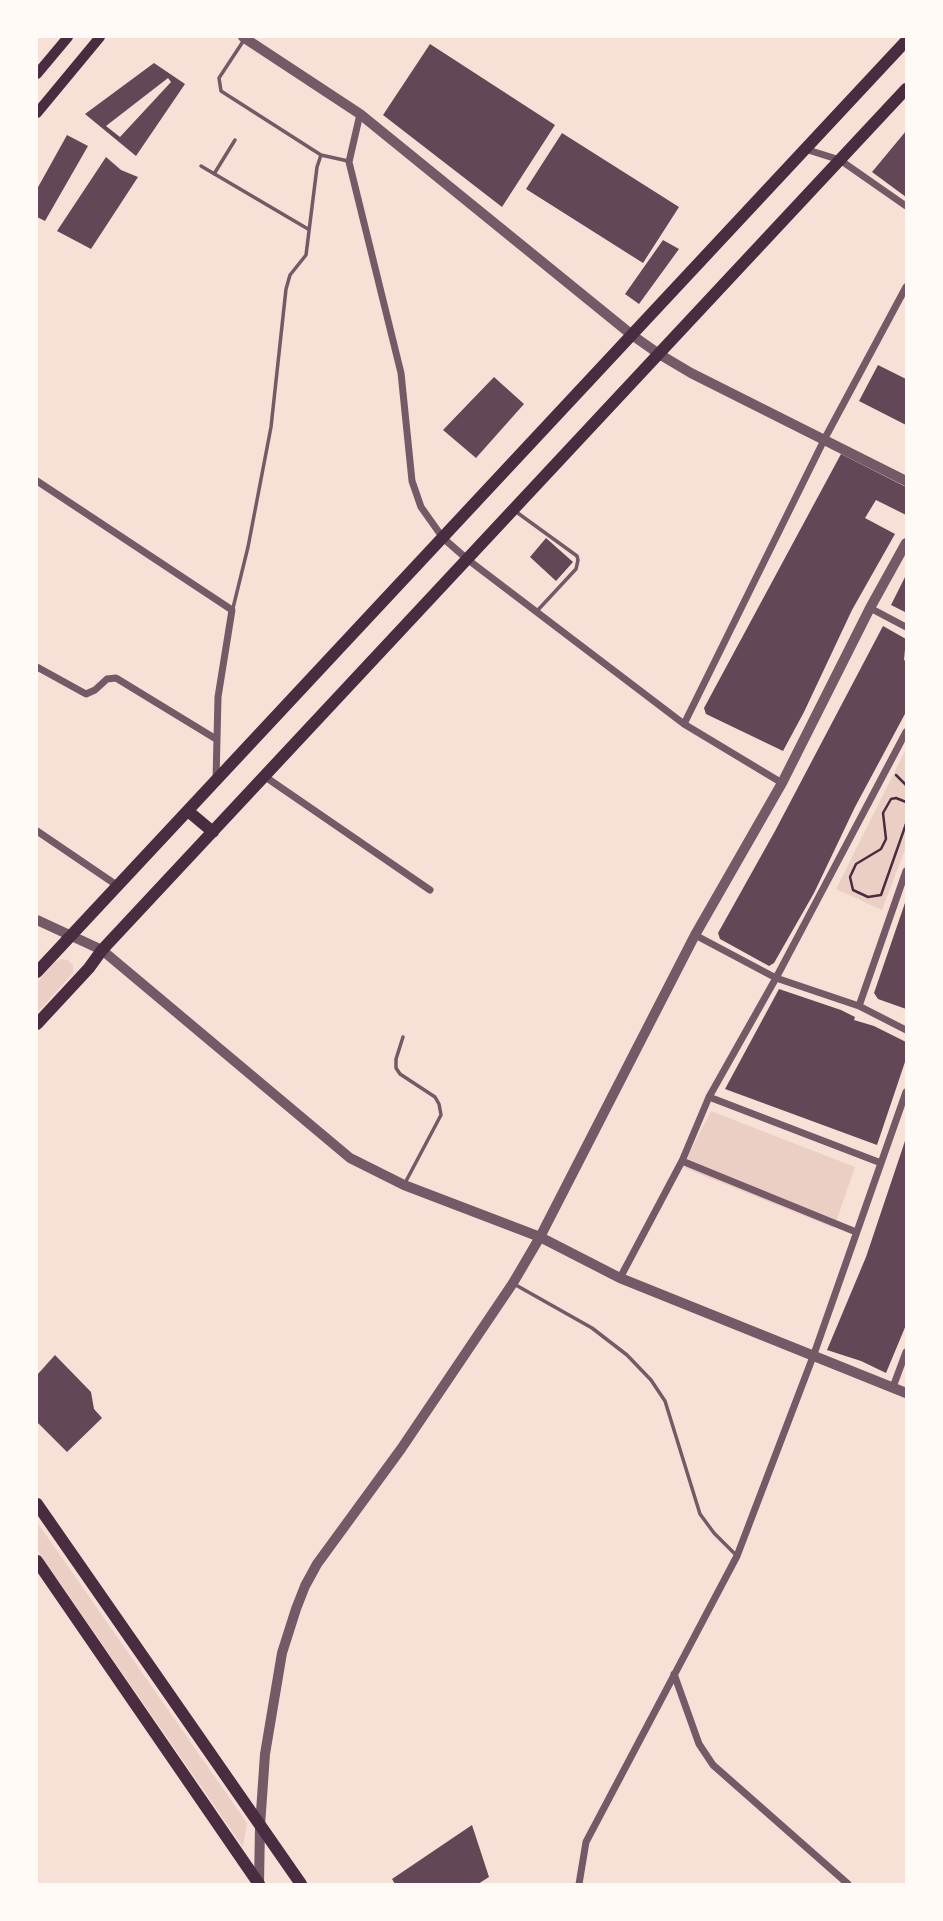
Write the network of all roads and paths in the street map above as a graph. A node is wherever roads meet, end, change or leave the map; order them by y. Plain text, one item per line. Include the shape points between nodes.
1 (68, 37) edge
2 (100, 37) edge
3 (244, 38) edge
4 (906, 41) edge
5 (37, 74) edge
6 (906, 89) edge
7 (37, 114) edge
8 (360, 114) junction
9 (235, 140) dead end
10 (805, 149) junction
11 (321, 155) junction
12 (840, 160) junction
13 (349, 162) junction
14 (201, 166) dead end
15 (214, 173) junction
16 (906, 206) edge
17 (308, 229) junction
18 (906, 287) edge
19 (903, 300) edge
20 (632, 335) junction
21 (659, 354) junction
22 (825, 438) junction
23 (37, 481) edge
24 (906, 481) edge
25 (514, 510) junction
26 (443, 538) junction
27 (906, 543) edge
28 (467, 559) junction
29 (870, 608) junction
30 (232, 610) junction
31 (537, 611) junction
32 (906, 627) edge
33 (37, 667) edge
34 (684, 724) junction
35 (906, 732) edge
36 (216, 739) junction
37 (896, 775) dead end
38 (264, 776) junction
39 (216, 781) junction
40 (782, 783) junction
41 (906, 785) edge
42 (906, 801) edge
43 (188, 811) junction
44 (906, 824) edge
45 (37, 831) edge
46 (213, 832) junction
47 (906, 871) edge
48 (118, 886) junction
49 (430, 890) dead end
50 (37, 920) edge
51 (695, 935) junction
52 (71, 937) junction
53 (102, 950) junction
54 (37, 972) edge
55 (776, 978) junction
56 (859, 1006) junction
57 (37, 1024) edge
58 (906, 1030) edge
59 (403, 1037) dead end
60 (906, 1093) edge
61 (709, 1097) junction
62 (682, 1161) junction
63 (881, 1163) junction
64 (404, 1185) junction
65 (856, 1231) junction
66 (540, 1237) junction
67 (620, 1278) junction
68 (513, 1283) junction
69 (906, 1352) edge
70 (814, 1354) junction
71 (893, 1387) junction
72 (906, 1393) edge
73 (37, 1504) edge
74 (737, 1556) junction
75 (37, 1561) edge
76 (674, 1674) junction
77 (260, 1826) junction
78 (259, 1884) edge
79 (300, 1884) edge
80 (579, 1884) edge
81 (848, 1884) edge

1 - 5 main road
2 - 7 main road
3 - 8 street
3 - 11 lane via 219,78 221,91
4 - 10 highway
6 - 12 highway
8 - 13 street
8 - 20 street
9 - 15 lane
10 - 12 street
10 - 20 highway
11 - 13 lane
11 - 17 lane
12 - 16 street
12 - 21 highway
13 - 26 street via 401,373 414,490
14 - 15 lane
15 - 17 lane
17 - 30 lane via 306,255 290,275 286,289 271,427
18 - 19 street
19 - 22 street
20 - 21 street
20 - 26 highway
21 - 22 street
21 - 25 highway
22 - 24 street
22 - 34 street
23 - 30 street
25 - 28 highway
25 - 31 lane via 578,560 576,569
26 - 28 street
26 - 39 highway
27 - 29 street
28 - 31 street
28 - 38 highway
29 - 32 street
29 - 40 street
30 - 36 street
31 - 34 street
33 - 36 street via 86,694 116,678
34 - 40 street
35 - 55 street
36 - 39 street
37 - 41 path
38 - 46 highway
38 - 49 street
39 - 43 highway
40 - 51 street
42 - 44 path via 891,799 883,813 886,839 881,849 856,864 850,877 853,890 868,897 881,895
43 - 46 highway
43 - 48 highway
45 - 48 street
46 - 53 highway
47 - 56 street
48 - 52 highway
50 - 52 street
51 - 55 street
51 - 66 street
52 - 53 street
52 - 54 highway
53 - 57 highway
53 - 64 street via 350,1158
55 - 56 street
55 - 61 street
56 - 58 street
59 - 64 lane via 396,1068 435,1097 441,1115
60 - 63 street
61 - 62 street
61 - 63 street
62 - 65 street
62 - 67 street
63 - 65 street
64 - 66 street
65 - 70 street
66 - 67 street
66 - 68 street
67 - 70 street
68 - 74 lane via 592,1328 651,1380 665,1401 701,1514
68 - 77 street via 305,1586 277,1675
69 - 71 street
70 - 71 street
70 - 74 street
71 - 72 street
73 - 77 highway
74 - 76 street
75 - 78 highway
76 - 80 street via 586,1842
76 - 81 street via 699,1744 713,1765
77 - 78 street
77 - 79 highway

